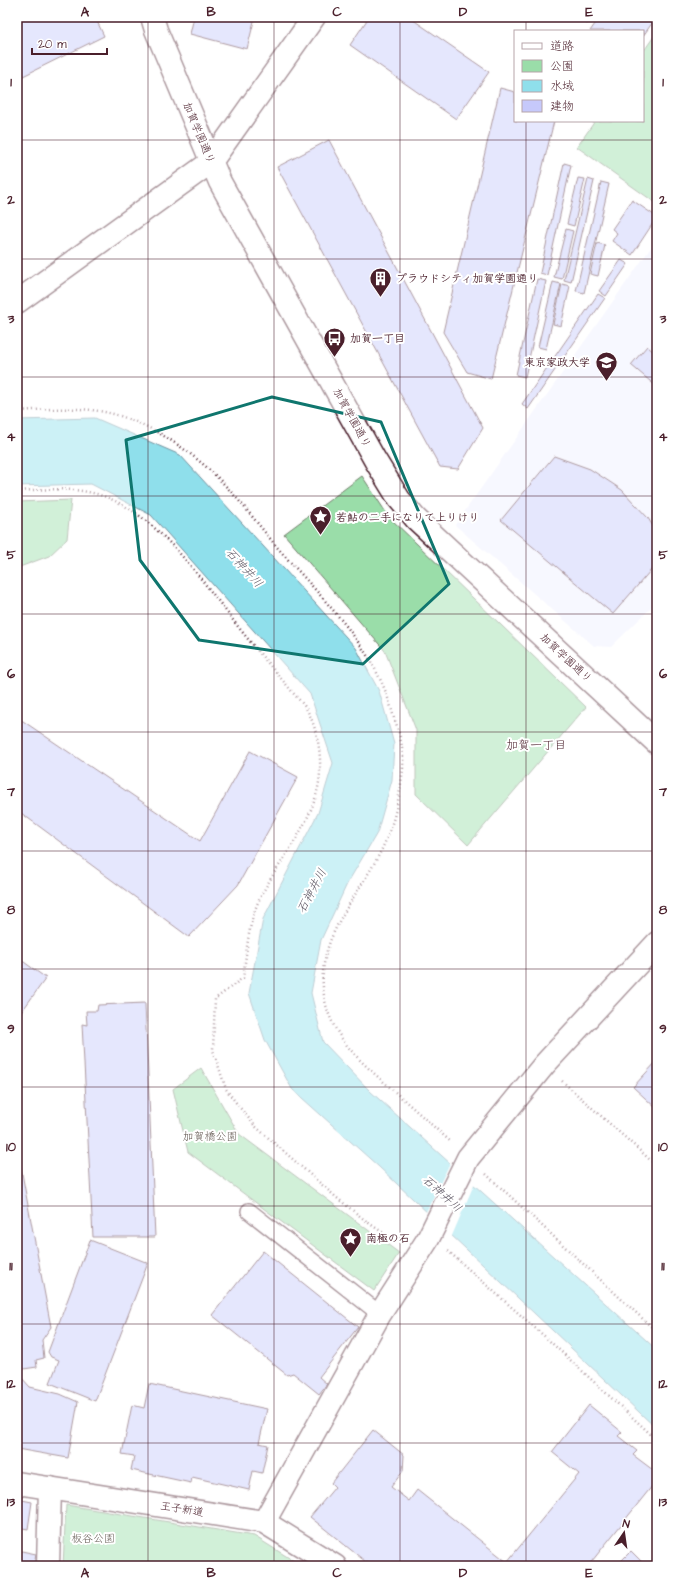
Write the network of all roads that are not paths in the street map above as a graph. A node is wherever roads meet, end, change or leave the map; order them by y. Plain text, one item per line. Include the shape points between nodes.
1 (152, 17) edge
2 (314, 17) edge
3 (212, 162) junction
4 (17, 302) edge
5 (657, 743) edge
6 (657, 943) edge
7 (249, 1211) dead end
8 (380, 1314) junction
9 (17, 1483) edge
10 (50, 1488) junction
11 (264, 1522) junction
12 (48, 1566) edge
13 (335, 1566) edge

1 - 3 street, 加賀学園通り
2 - 3 street
3 - 4 street
3 - 5 street, 加賀学園通り via 220,182 399,499 416,519
6 - 8 street via 544,1065 468,1158 423,1247
7 - 8 lane
8 - 11 street
9 - 10 street, 王子新道
10 - 11 street, 王子新道
10 - 12 street
11 - 13 street, 王子新道

